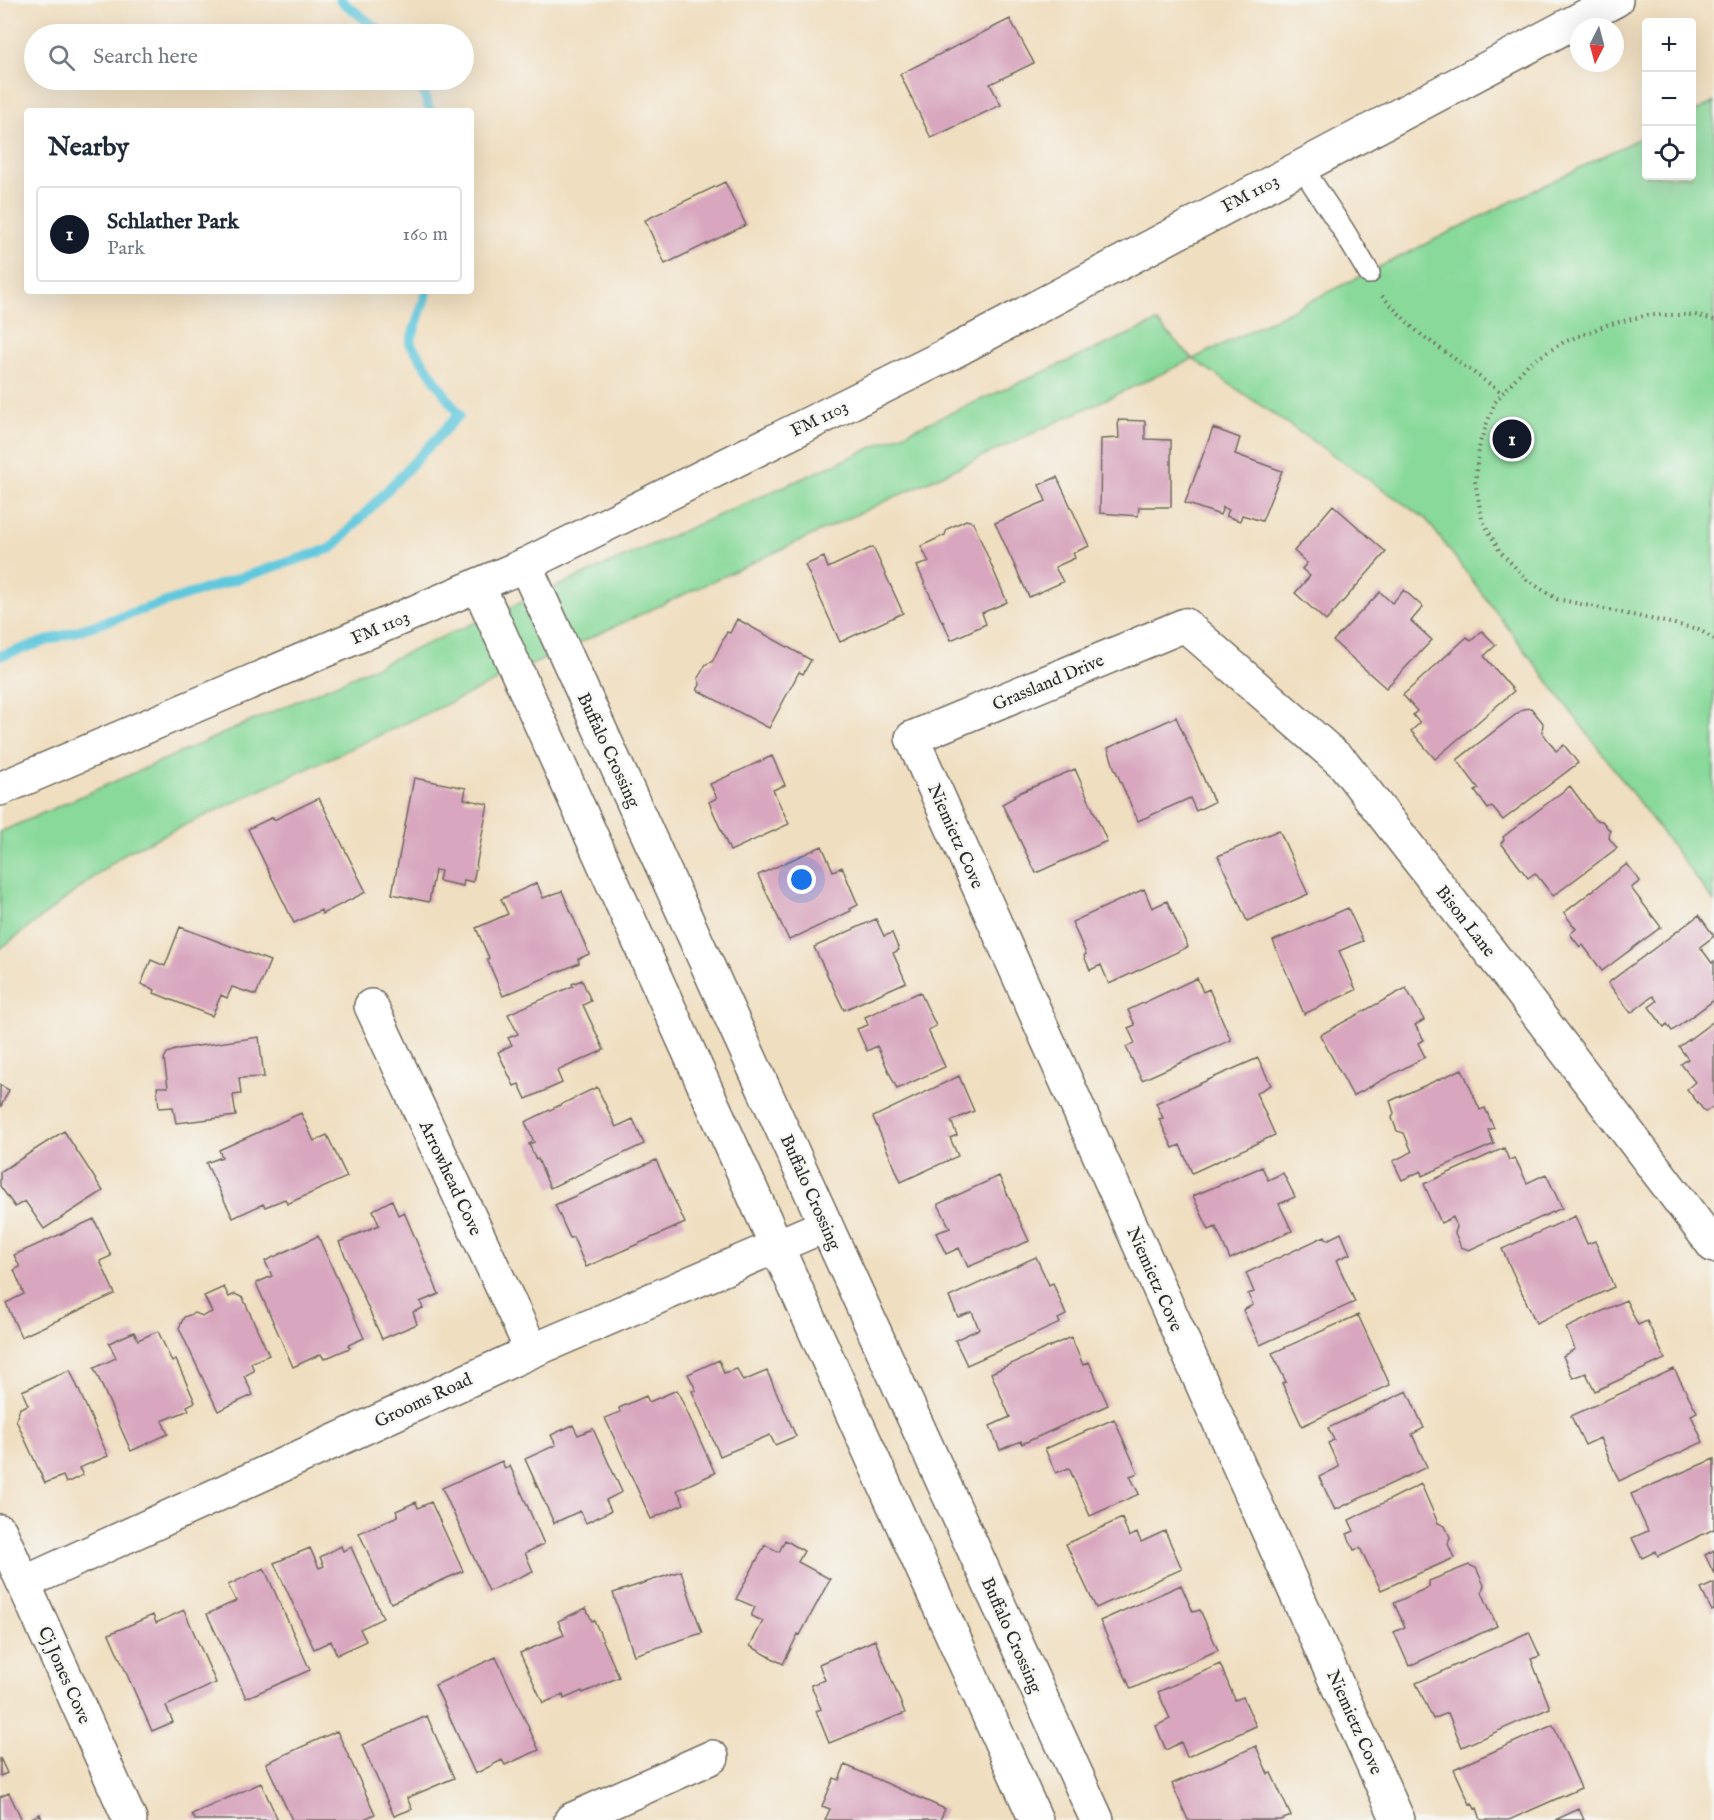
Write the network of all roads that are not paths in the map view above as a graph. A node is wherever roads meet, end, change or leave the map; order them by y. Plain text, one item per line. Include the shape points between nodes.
1 (1616, 0) edge
2 (1301, 166) junction
3 (1369, 273) road end
4 (525, 565) junction
5 (478, 585) junction
6 (1185, 625) joint
7 (912, 738) joint
8 (0, 789) edge
9 (371, 1006) dead end
10 (826, 1225) junction
11 (776, 1246) junction
12 (1714, 1246) edge
13 (532, 1351) junction
14 (0, 1531) edge
15 (24, 1583) junction
16 (712, 1757) dead end
17 (130, 1820) edge
18 (571, 1820) edge
19 (1036, 1820) edge
20 (1097, 1820) edge
21 (1398, 1820) edge

1 - 2 street, FM 1103 / FM 1103
2 - 3 lane
2 - 4 street, FM 1103 / FM 1103 via 945,356
4 - 5 street, FM 1103 / FM 1103
4 - 10 street, Buffalo Crossing
5 - 8 street, FM 1103 / FM 1103
5 - 11 street
6 - 7 street, Grassland Drive
6 - 12 street, Bison Lane via 1344,764
7 - 21 street, Niemietz Cove
9 - 13 street, Arrowhead Cove
10 - 11 street, Grooms Road
10 - 20 street, Buffalo Crossing
11 - 13 street, Grooms Road
11 - 19 street
13 - 15 street, Grooms Road
14 - 15 street, Cj Jones Cove
15 - 17 street, Cj Jones Cove
16 - 18 street

